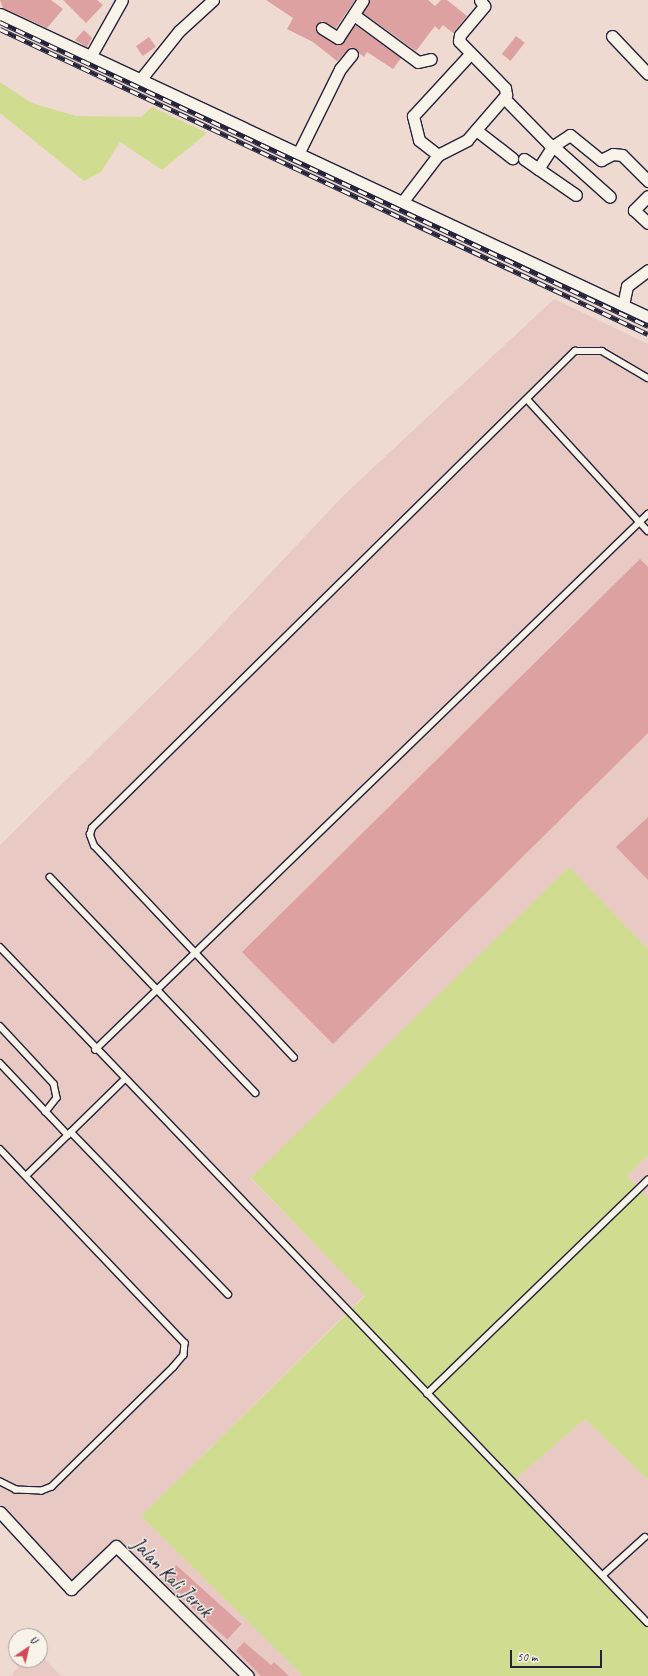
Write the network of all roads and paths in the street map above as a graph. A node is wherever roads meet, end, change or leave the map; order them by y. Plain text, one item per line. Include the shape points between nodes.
1 (122, 0) edge
2 (213, 0) edge
3 (363, 0) edge
4 (480, 0) edge
5 (0, 14) edge
6 (354, 15) junction
7 (322, 28) dead end
8 (612, 36) dead end
9 (352, 54) dead end
10 (470, 55) junction
11 (90, 57) junction
12 (431, 59) dead end
13 (648, 74) edge
14 (140, 80) junction
15 (504, 98) junction
16 (476, 130) junction
17 (553, 146) junction
18 (299, 152) junction
19 (438, 155) junction
20 (512, 158) dead end
21 (524, 159) dead end
22 (538, 169) junction
23 (648, 181) edge
24 (576, 195) dead end
25 (648, 196) edge
26 (610, 197) dead end
27 (403, 201) junction
28 (648, 223) edge
29 (648, 270) edge
30 (623, 305) junction
31 (648, 317) edge
32 (648, 378) edge
33 (527, 399) junction
34 (648, 514) edge
35 (639, 522) junction
36 (648, 531) edge
37 (50, 878) dead end
38 (0, 947) edge
39 (194, 953) junction
40 (156, 990) junction
41 (0, 1026) edge
42 (95, 1050) junction
43 (294, 1058) dead end
44 (0, 1063) edge
45 (124, 1080) junction
46 (256, 1093) dead end
47 (46, 1112) junction
48 (69, 1134) junction
49 (0, 1149) edge
50 (26, 1176) junction
51 (648, 1180) edge
52 (228, 1294) dead end
53 (427, 1394) junction
54 (0, 1482) edge
55 (0, 1512) edge
56 (645, 1537) dead end
57 (604, 1574) junction
58 (648, 1623) edge
59 (248, 1676) edge

1 - 11 street
2 - 14 street via 179,31
3 - 6 street
4 - 10 street via 484,6 458,38
5 - 11 street
6 - 7 street via 338,38
6 - 12 street via 418,62
8 - 13 street
9 - 18 street via 340,69
10 - 15 street via 505,88
10 - 19 street via 414,116 419,140
11 - 14 street
14 - 18 street
15 - 16 street
15 - 17 street
16 - 19 street via 462,144
16 - 20 street
17 - 22 street
17 - 23 street via 570,135 601,160 613,154 622,155
17 - 26 street
18 - 27 street
19 - 27 street
21 - 22 street
22 - 24 street
25 - 28 street via 634,210
27 - 30 street
29 - 30 street via 627,286
30 - 31 street
32 - 33 lane via 609,354 584,349 575,351
33 - 35 lane
33 - 39 lane via 92,828 90,835 94,846
34 - 35 lane
35 - 36 lane
35 - 39 lane
37 - 40 lane
38 - 42 lane
39 - 40 lane
39 - 43 lane
40 - 42 lane
40 - 46 lane
41 - 47 lane via 54,1084 56,1098
42 - 45 lane
44 - 47 lane
45 - 48 lane
45 - 53 lane
47 - 48 lane
48 - 50 lane
48 - 52 lane
49 - 50 lane
50 - 54 lane via 185,1343 184,1355 52,1487 42,1491 16,1490
51 - 53 lane
53 - 57 lane
55 - 59 street, Jalan Kali Jeruk via 71,1589 116,1546
56 - 57 lane
57 - 58 lane

